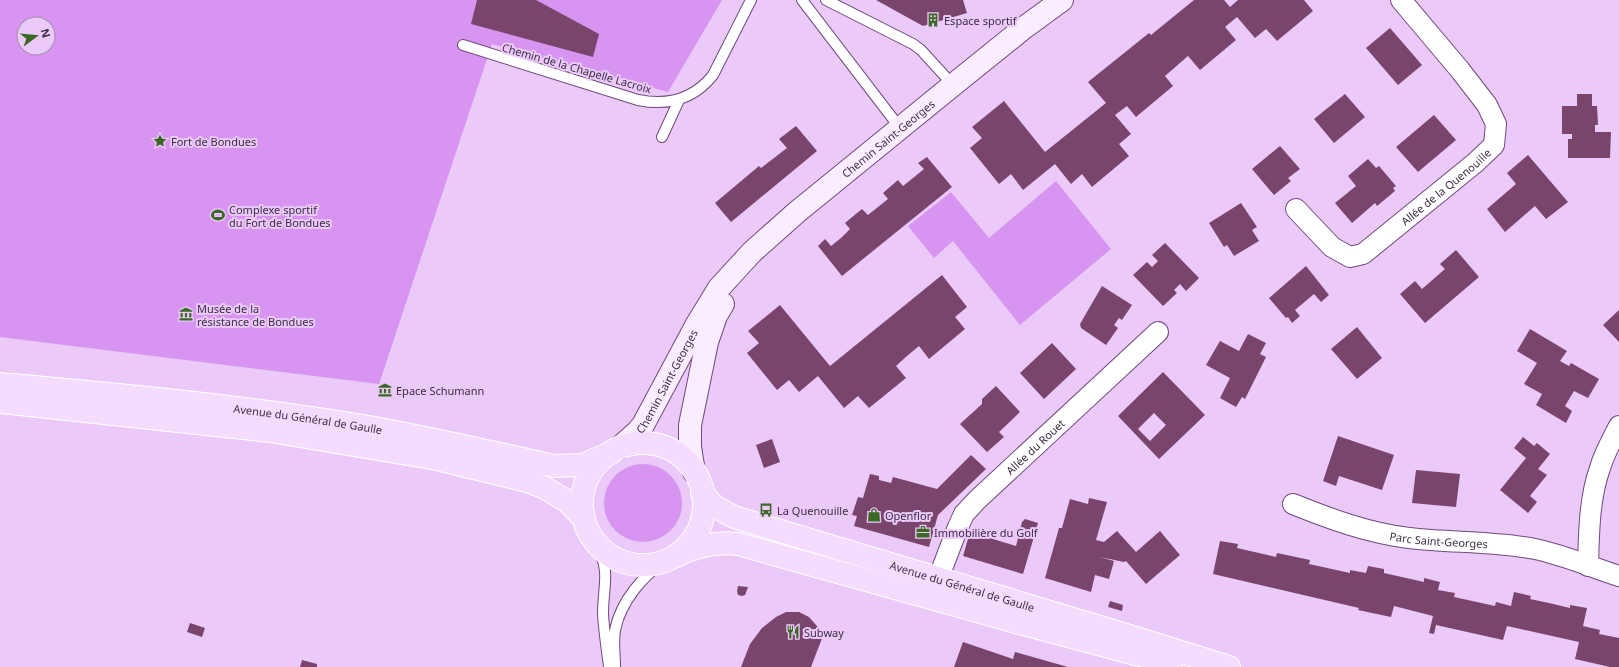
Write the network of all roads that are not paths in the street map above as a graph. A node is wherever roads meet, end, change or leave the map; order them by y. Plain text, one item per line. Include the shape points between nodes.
1 (751, 0) edge
2 (802, 0) edge
3 (826, 0) edge
4 (1050, 0) edge
5 (1062, 0) edge
6 (1401, 0) edge
7 (1025, 27) junction
8 (463, 45) dead end
9 (953, 85) junction
10 (679, 100) junction
11 (900, 128) junction
12 (662, 137) dead end
13 (1296, 209) dead end
14 (752, 252) junction
15 (1158, 332) dead end
16 (0, 384) edge
17 (0, 402) edge
18 (1619, 426) edge
19 (615, 450) junction
20 (694, 472) junction
21 (702, 493) junction
22 (1293, 504) dead end
23 (584, 519) junction
24 (597, 544) junction
25 (671, 558) junction
26 (1588, 566) junction
27 (1619, 576) edge
28 (938, 579) junction
29 (609, 667) edge
30 (614, 667) edge
31 (1196, 667) edge
32 (1230, 667) edge

1 - 10 lane, Chemin de la Chapelle Lacroix via 713,75 705,86
2 - 11 lane
3 - 9 lane via 913,44
4 - 7 street, Chemin Saint-Georges
5 - 7 street, Chemin Saint-Georges
6 - 13 street, Allée de la Quenouille via 1487,106 1496,124 1494,145 1363,254 1350,257 1332,247
7 - 9 street, Chemin Saint-Georges
8 - 10 lane, Chemin de la Chapelle Lacroix via 638,100
9 - 11 street, Chemin Saint-Georges
10 - 12 lane
11 - 14 street, Chemin Saint-Georges
14 - 19 street, Chemin Saint-Georges via 719,288 643,425 629,441
14 - 20 street, Chemin Saint-Georges via 716,316 702,361 689,432
15 - 28 street, Allée du Rouet via 964,514
16 - 19 main road, Avenue du Général de Gaulle via 301,417 375,428 555,466 582,465
17 - 23 main road, Avenue du Général de Gaulle via 270,431 437,459 543,486 567,501
18 - 26 street via 1600,468 1594,489
19 - 20 main road via 638,444 657,445 678,455
19 - 23 main road via 597,465 587,481 582,500
20 - 21 main road
21 - 25 main road via 703,511 699,528 689,544
21 - 28 main road, Avenue du Général de Gaulle via 714,506 734,517
22 - 26 street, Parc Saint-Georges via 1348,526 1375,532 1409,538 1511,545 1561,555
23 - 24 main road via 591,537
24 - 25 main road via 612,556 630,564 649,565
24 - 29 lane via 606,566 603,615
25 - 30 lane via 641,580 625,606 615,631
25 - 31 main road, Avenue du Général de Gaulle via 708,544 738,544 1116,649
26 - 27 street, Parc Saint-Georges
28 - 32 main road, Avenue du Général de Gaulle

